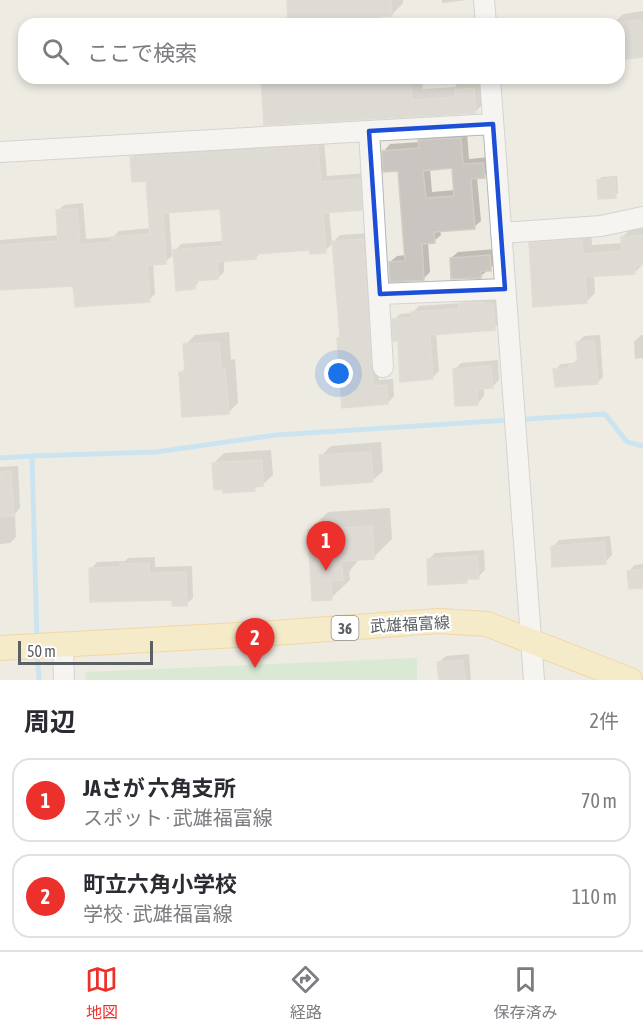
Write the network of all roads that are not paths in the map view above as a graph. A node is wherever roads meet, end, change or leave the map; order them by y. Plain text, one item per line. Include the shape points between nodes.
1 (484, 0) edge
2 (486, 18) edge
3 (490, 84) edge
4 (493, 124) junction
5 (369, 131) junction
6 (0, 152) edge
7 (643, 217) edge
8 (501, 233) junction
9 (505, 289) junction
10 (380, 294) junction
11 (383, 367) dead end
12 (530, 640) junction
13 (45, 645) junction
14 (0, 648) edge
15 (64, 680) edge
16 (534, 680) edge
17 (630, 680) edge

1 - 2 street
3 - 4 street
4 - 5 street
4 - 8 street
5 - 6 street
5 - 10 street
7 - 8 street via 601,226
8 - 9 street
9 - 10 street
9 - 12 street
10 - 11 street
12 - 13 main road, 武雄福富線 / 36 via 487,624 439,621
12 - 16 street
12 - 17 main road, 武雄福富線 / 36
13 - 14 main road, 武雄福富線 / 36
13 - 15 street

